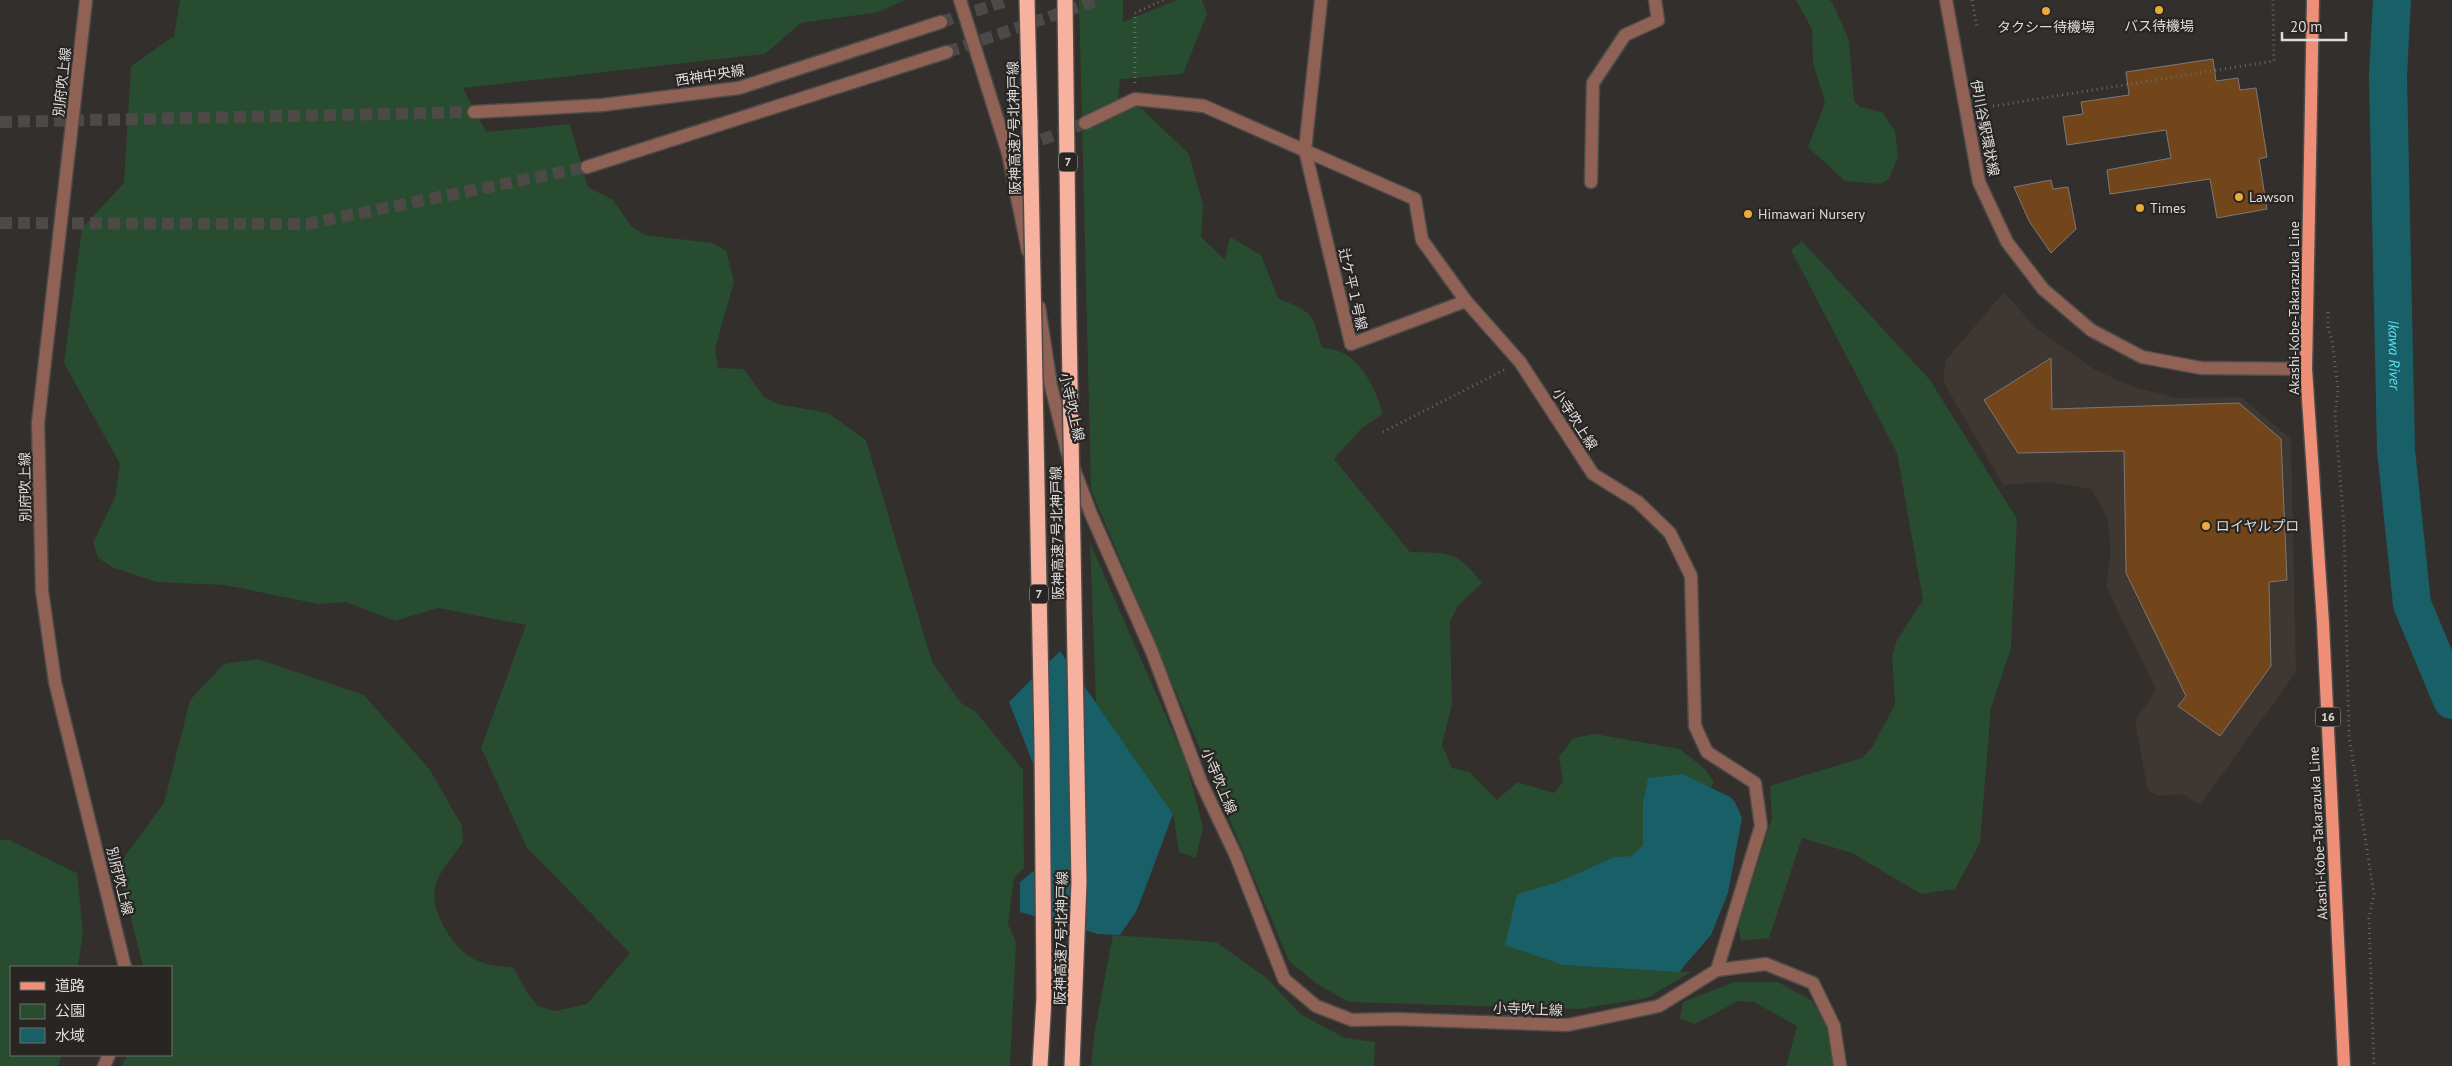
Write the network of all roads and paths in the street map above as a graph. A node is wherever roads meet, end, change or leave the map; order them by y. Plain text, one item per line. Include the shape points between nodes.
1 (86, 0) edge
2 (960, 0) edge
3 (1027, 0) edge
4 (1065, 0) edge
5 (1163, 0) edge
6 (1321, 0) edge
7 (1655, 0) edge
8 (1946, 0) edge
9 (1972, 0) edge
10 (2274, 0) edge
11 (2313, 0) edge
12 (941, 22) tunnel mouth
13 (1977, 27) dead end
14 (946, 52) tunnel mouth
15 (1135, 99) junction
16 (1993, 106) dead end
17 (474, 112) tunnel mouth
18 (1085, 123) tunnel mouth
19 (1305, 150) junction
20 (587, 167) tunnel mouth
21 (1591, 182) dead end
22 (1466, 302) junction
23 (2328, 312) dead end
24 (1520, 362) junction
25 (2306, 369) junction
26 (1383, 432) dead end
27 (125, 966) edge
28 (1717, 970) junction
29 (1040, 1066) edge
30 (1072, 1066) edge
31 (1840, 1066) edge
32 (2344, 1066) edge
33 (2374, 1066) edge

1 - 27 street, 別府吹上線 via 38,423 42,591 56,682
2 - 28 street, 小寺吹上線 via 1008,153 1038,300 1051,386 1067,452 1284,979 1316,1006 1352,1020 1568,1025 1659,1006
3 - 29 highway, 阪神高速7号北神戸線 / 7, bridge via 1042,762 1044,998
4 - 30 highway, 阪神高速7号北神戸線 / 7, bridge via 1079,882
5 - 15 path via 1135,13
6 - 19 street
7 - 21 street via 1658,20 1625,35 1593,83
8 - 25 street, 伊川谷駅環状線 via 1979,182 2007,242 2043,289 2091,330 2142,357 2201,368
9 - 13 path
10 - 16 path via 2274,61
11 - 25 main road, Akashi-Kobe-Takarazuka Line / 16
12 - 17 street, 西神中央線 via 739,88 602,105
14 - 20 street
15 - 18 street
15 - 19 street, 小寺吹上線 via 1204,106
19 - 22 street, 小寺吹上線 via 1415,199 1422,240
19 - 22 street, 辻ケ平１号線 via 1351,344
22 - 24 street, 小寺吹上線
23 - 33 path via 2338,389 2335,414 2344,526 2349,736 2374,894 2369,918
24 - 26 path
24 - 28 street, 小寺吹上線 via 1593,474 1638,502 1670,533 1691,576 1695,726 1707,752 1755,783 1761,826
25 - 32 main road, Akashi-Kobe-Takarazuka Line / 16 via 2323,623
28 - 31 street, 小寺吹上線 via 1766,964 1813,983 1834,1026

